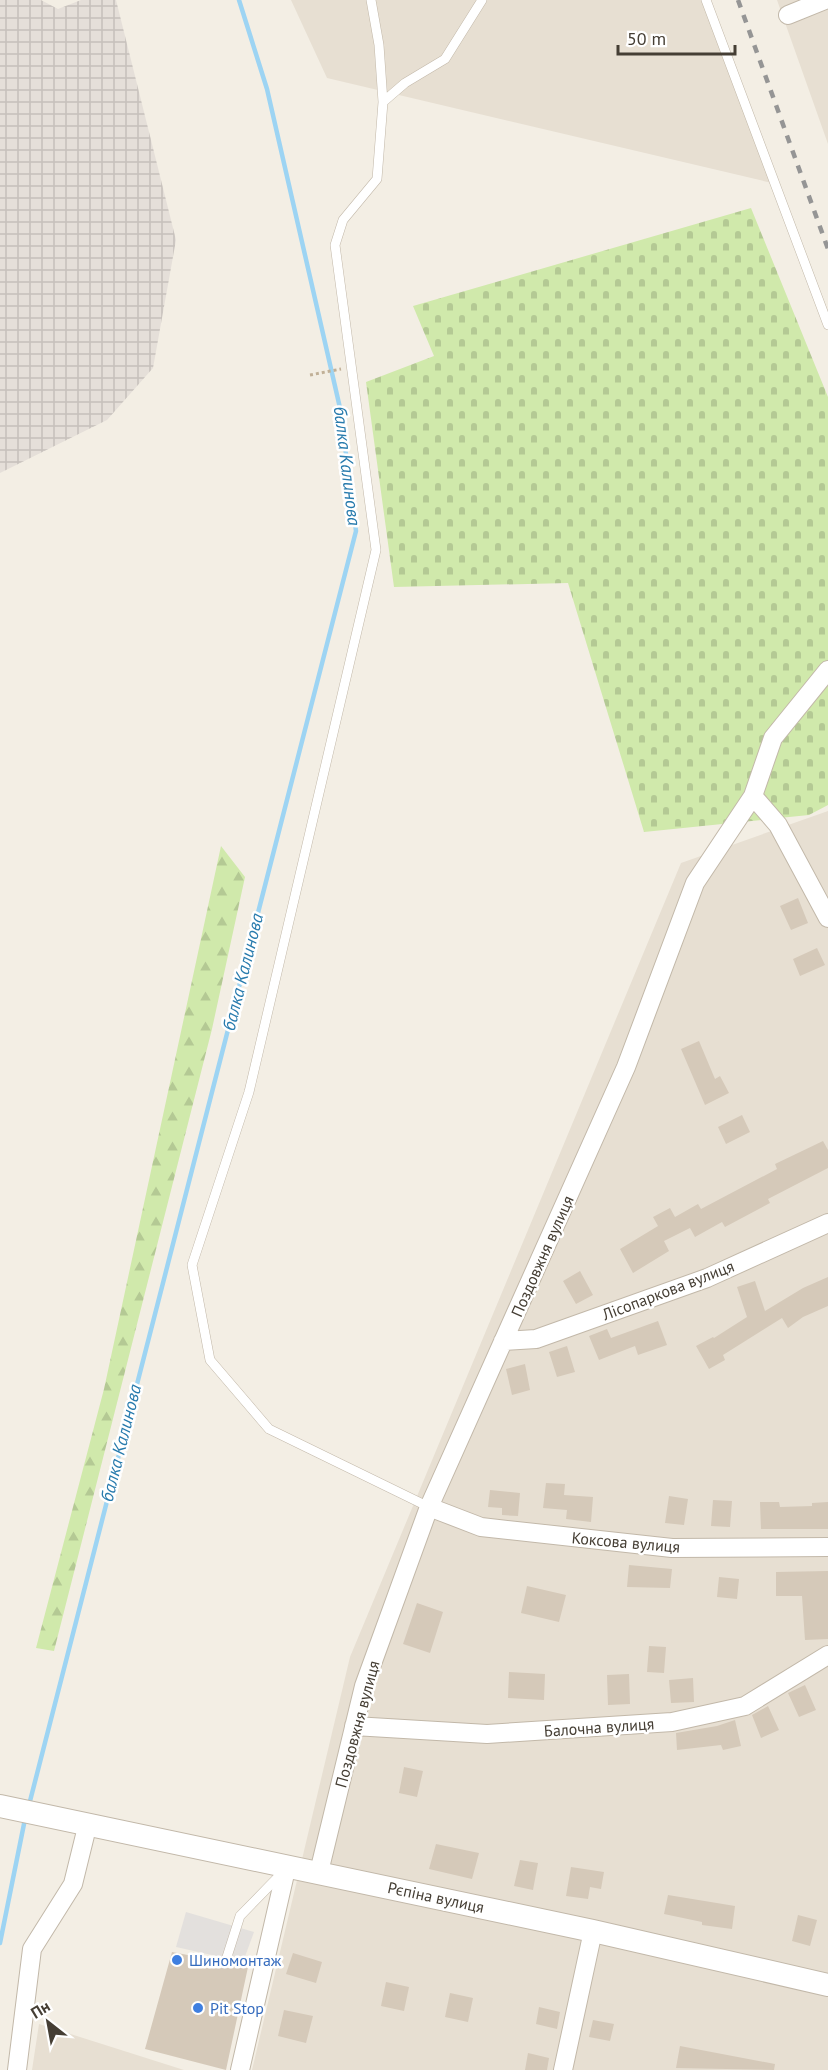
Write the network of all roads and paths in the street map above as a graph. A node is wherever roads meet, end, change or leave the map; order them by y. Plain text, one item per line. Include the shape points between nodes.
1 (371, 0) edge
2 (483, 0) edge
3 (706, 0) edge
4 (825, 0) edge
5 (788, 15) dead end
6 (383, 102) junction
7 (828, 325) edge
8 (348, 367) dead end
9 (310, 375) dead end
10 (828, 670) edge
11 (753, 796) junction
12 (828, 918) edge
13 (828, 1223) edge
14 (503, 1341) junction
15 (429, 1507) junction
16 (828, 1548) edge
17 (828, 1655) edge
18 (354, 1726) junction
19 (3, 1807) edge
20 (88, 1823) junction
21 (287, 1865) junction
22 (319, 1872) junction
23 (593, 1931) junction
24 (226, 1960) dead end
25 (828, 1986) edge
26 (16, 2070) edge
27 (240, 2070) edge
28 (563, 2070) edge

1 - 6 lane
2 - 6 lane via 445,59 405,83
3 - 7 lane
4 - 5 street
6 - 15 lane via 377,179 343,220 335,245 376,550 249,1092 192,1265 210,1360 269,1430
8 - 9 path
10 - 11 street, Поздовжня вулиця via 773,738
11 - 12 street via 778,825
11 - 14 street, Поздовжня вулиця via 695,883 626,1068
13 - 14 street, Лісопаркова вулиця via 686,1286 536,1339
14 - 15 street, Поздовжня вулиця
15 - 16 street, Коксова вулиця via 481,1527 672,1548
15 - 18 street, Поздовжня вулиця via 363,1686
17 - 18 street, Балочна вулиця via 746,1706 672,1722 487,1734
18 - 22 street, Поздовжня вулиця
19 - 20 street, Рєпіна вулиця
20 - 21 street, Рєпіна вулиця
20 - 26 street via 73,1884 32,1949
21 - 22 street, Рєпіна вулиця
21 - 24 lane via 272,1886 240,1916
21 - 27 street
22 - 23 street, Рєпіна вулиця
23 - 25 street, Рєпіна вулиця
23 - 28 street

